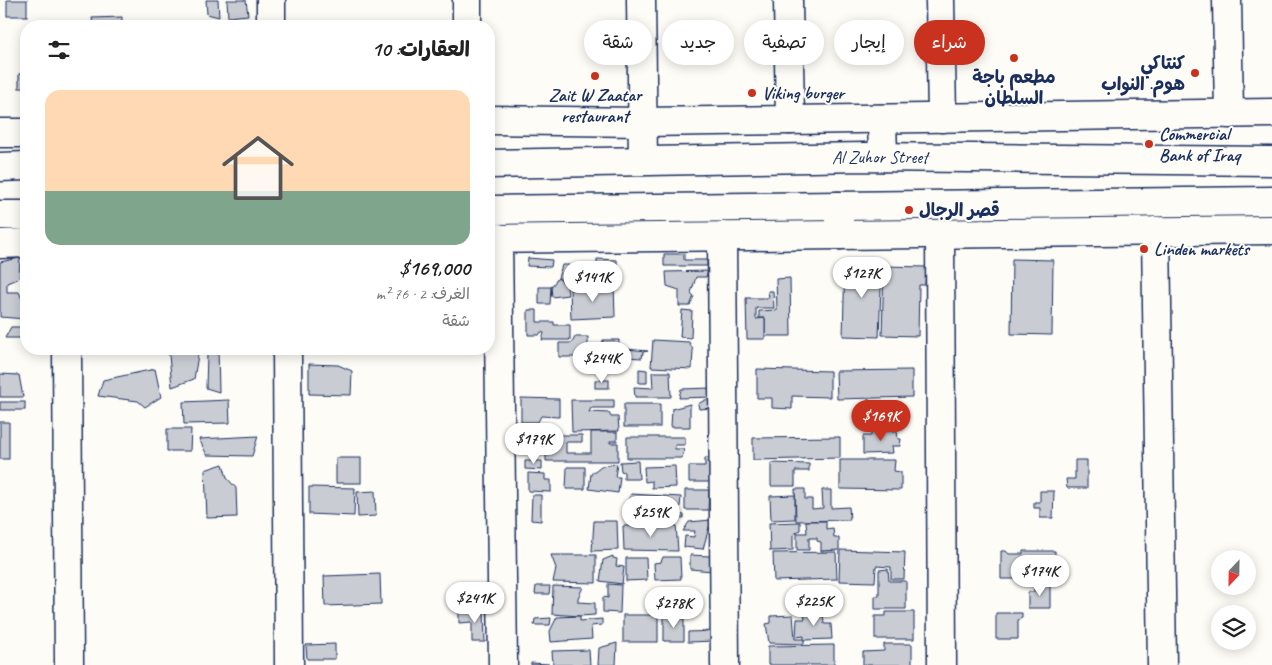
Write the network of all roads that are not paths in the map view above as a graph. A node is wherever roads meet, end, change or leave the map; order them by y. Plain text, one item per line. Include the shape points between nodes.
1 (271, 0) edge
2 (467, 0) edge
3 (641, 0) edge
4 (788, 0) edge
5 (940, 0) edge
6 (1227, 0) edge
7 (271, 20) edge
8 (467, 20) edge
9 (1272, 113) edge
10 (1228, 114) junction
11 (942, 118) junction
12 (882, 119) junction
13 (495, 120) edge
14 (790, 120) junction
15 (643, 122) junction
16 (0, 133) edge
17 (20, 133) edge
18 (883, 157) junction
19 (643, 161) junction
20 (1272, 161) edge
21 (495, 164) edge
22 (20, 166) edge
23 (0, 167) edge
24 (1272, 201) edge
25 (838, 206) junction
26 (495, 210) edge
27 (0, 215) edge
28 (20, 215) edge
29 (1272, 230) edge
30 (1156, 231) junction
31 (940, 234) junction
32 (840, 235) junction
33 (722, 236) junction
34 (495, 239) edge
35 (0, 244) edge
36 (20, 244) edge
37 (495, 286) edge
38 (67, 355) edge
39 (287, 355) edge
40 (69, 665) edge
41 (288, 665) edge
42 (503, 665) edge
43 (725, 665) edge
44 (942, 665) edge
45 (1162, 665) edge

1 - 7 street
2 - 8 street
3 - 15 street
4 - 14 street
5 - 11 street
6 - 10 street
9 - 10 street
10 - 11 street
11 - 12 street
12 - 14 street
12 - 18 street
13 - 15 street
14 - 15 street
15 - 19 street
16 - 17 street
18 - 19 street, Al Zuhor Street
18 - 20 street, Al Zuhor Street
19 - 21 street, Al Zuhor Street
22 - 23 street
24 - 25 street
25 - 26 street
25 - 32 street
27 - 28 street
29 - 30 street
30 - 31 street
30 - 45 street
31 - 32 street
31 - 44 street
32 - 33 street
33 - 34 street
33 - 43 street
35 - 36 street
37 - 42 street
38 - 40 street
39 - 41 street

